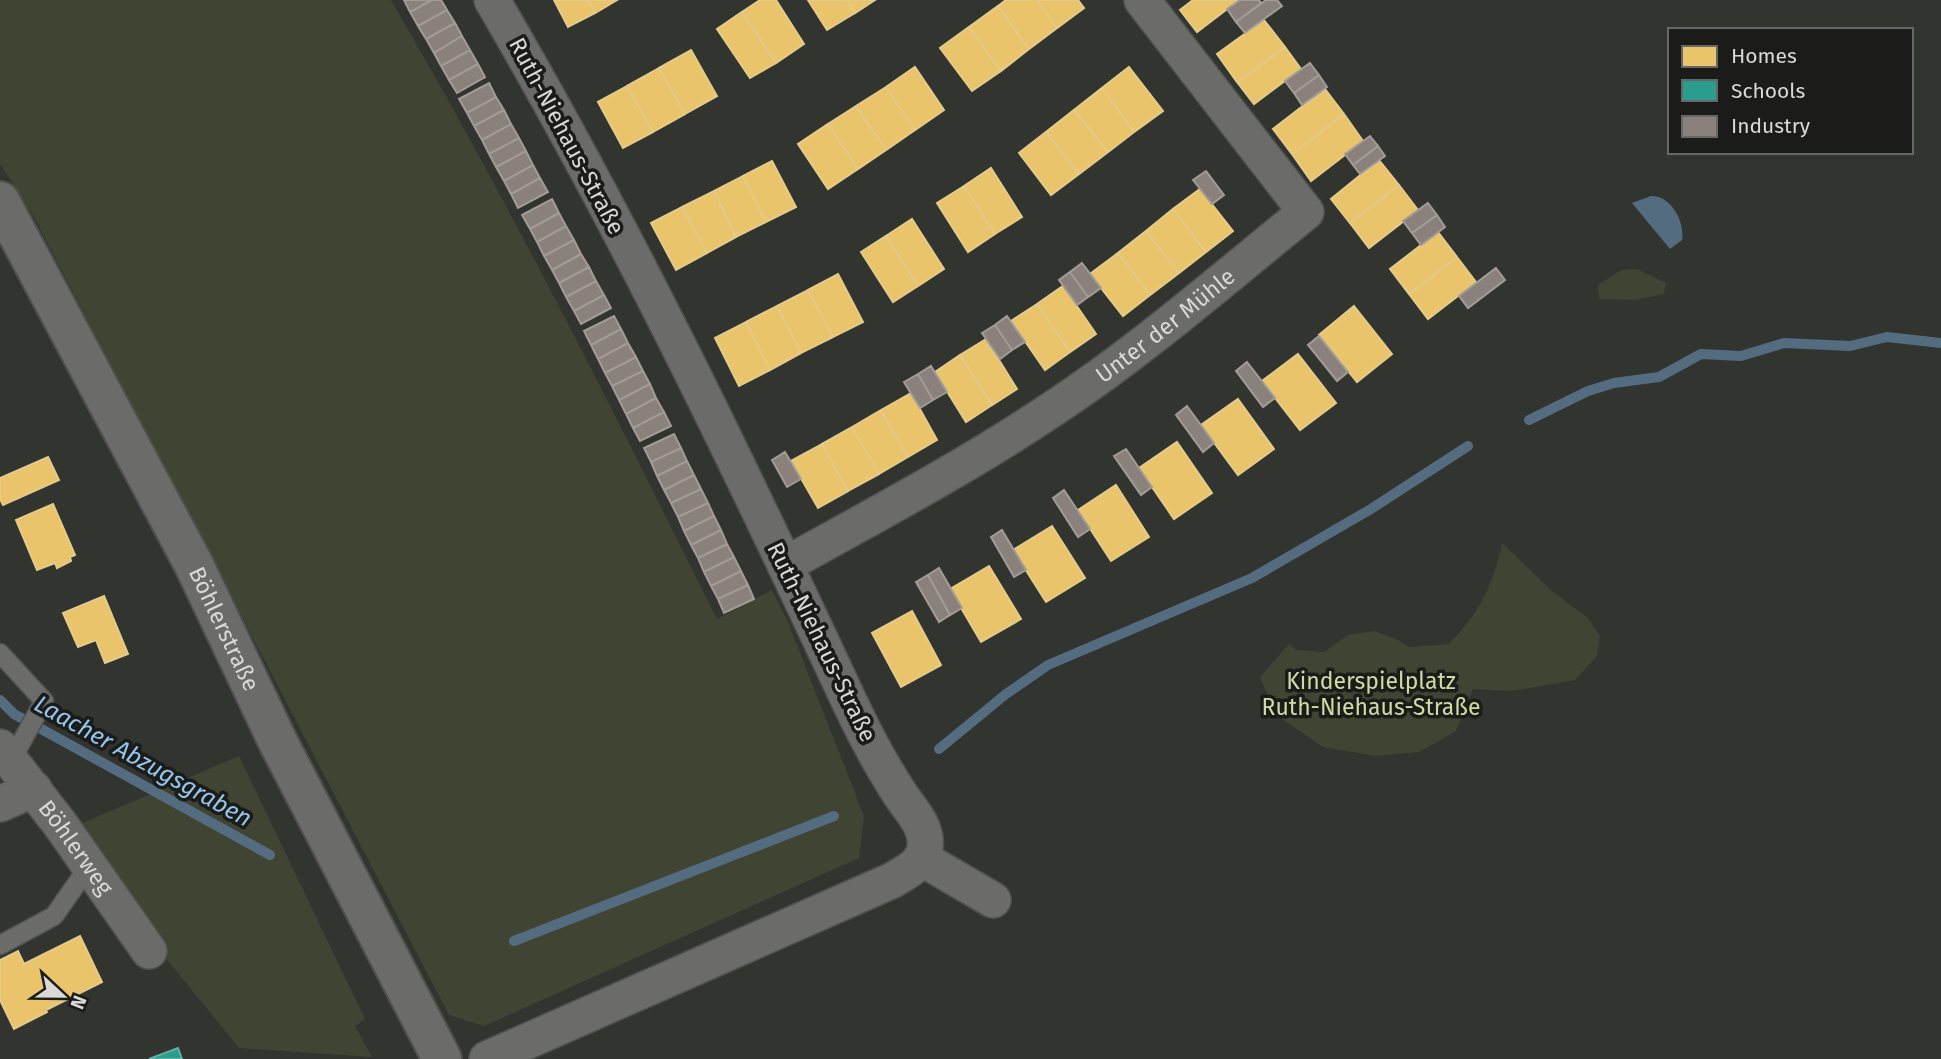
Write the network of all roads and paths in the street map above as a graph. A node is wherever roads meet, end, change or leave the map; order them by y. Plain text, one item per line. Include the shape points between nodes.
1 (492, 0) edge
2 (1142, 0) edge
3 (0, 201) edge
4 (785, 565) junction
5 (0, 653) edge
6 (12, 748) edge
7 (34, 789) junction
8 (0, 804) edge
9 (921, 858) junction
10 (89, 866) junction
11 (993, 900) dead end
12 (0, 945) edge
13 (149, 951) dead end
14 (442, 1059) edge
15 (487, 1059) edge

1 - 4 street, Ruth-Niehaus-Straße via 646,282
2 - 4 street, Unter der Mühle via 1306,212 1112,368 1050,411
3 - 14 street, Böhlerstraße via 194,565 278,743
4 - 9 street, Ruth-Niehaus-Straße via 858,720 923,831
5 - 6 lane via 44,701
6 - 7 street, Böhlerweg
7 - 8 street
7 - 10 street, Böhlerweg
9 - 11 street
9 - 15 street via 893,880
10 - 12 lane via 54,916
10 - 13 street, Böhlerweg

